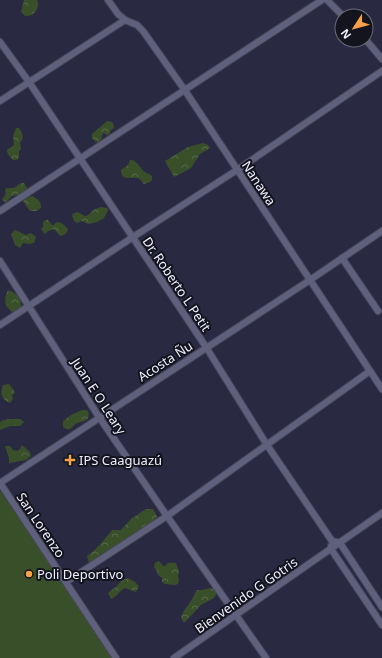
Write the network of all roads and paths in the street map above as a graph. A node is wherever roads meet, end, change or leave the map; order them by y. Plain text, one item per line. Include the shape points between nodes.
1 (108, 0) edge
2 (322, 0) edge
3 (327, 0) edge
4 (335, 8) edge
5 (125, 20) junction
6 (0, 42) edge
7 (373, 48) edge
8 (382, 59) edge
9 (382, 71) edge
10 (29, 82) junction
11 (184, 90) junction
12 (0, 101) edge
13 (80, 158) junction
14 (237, 170) junction
15 (0, 211) edge
16 (382, 231) edge
17 (133, 237) junction
18 (342, 258) junction
19 (0, 261) edge
20 (310, 280) junction
21 (29, 307) junction
22 (378, 311) dead end
23 (0, 325) edge
24 (206, 348) junction
25 (370, 371) junction
26 (382, 389) edge
27 (100, 417) junction
28 (267, 445) junction
29 (0, 483) edge
30 (382, 513) edge
31 (167, 516) junction
32 (332, 541) junction
33 (340, 543) junction
34 (331, 549) junction
35 (66, 582) junction
36 (382, 607) edge
37 (236, 615) junction
38 (382, 625) edge
39 (116, 658) edge
40 (174, 658) edge
41 (266, 658) edge

1 - 5 street, Nanawa
2 - 11 street
3 - 4 street
5 - 10 street
5 - 11 street, Nanawa via 143,31
6 - 10 street, Dr. Roberto L Petit
7 - 8 street
9 - 14 street
10 - 12 street
10 - 13 street, Dr. Roberto L Petit
11 - 13 street
11 - 14 street, Nanawa
13 - 15 street
13 - 17 street, Dr. Roberto L Petit
14 - 17 street
14 - 20 street, Nanawa
16 - 18 street, Acosta Ñu
17 - 21 street
17 - 24 street, Dr. Roberto L Petit
18 - 20 street, Acosta Ñu
18 - 22 street
19 - 21 street, Juan E O Leary
20 - 24 street, Acosta Ñu
20 - 25 street, Nanawa
21 - 23 street
21 - 27 street, Juan E O Leary
24 - 27 street, Acosta Ñu
24 - 28 street, Dr. Roberto L Petit
25 - 26 street, Nanawa
25 - 28 street
27 - 29 street, Acosta Ñu
27 - 31 street, Juan E O Leary
28 - 31 street
28 - 32 street, Dr. Roberto L Petit
29 - 35 street, San Lorenzo
30 - 33 street, Bienvenido G Gotris
31 - 35 street
31 - 37 street, Juan E O Leary
32 - 33 street
32 - 34 street
33 - 34 street, Bienvenido G Gotris
33 - 36 street
34 - 37 street, Bienvenido G Gotris
34 - 38 street
35 - 39 street, San Lorenzo
37 - 40 street, Bienvenido G Gotris
37 - 41 street, Juan E O Leary

